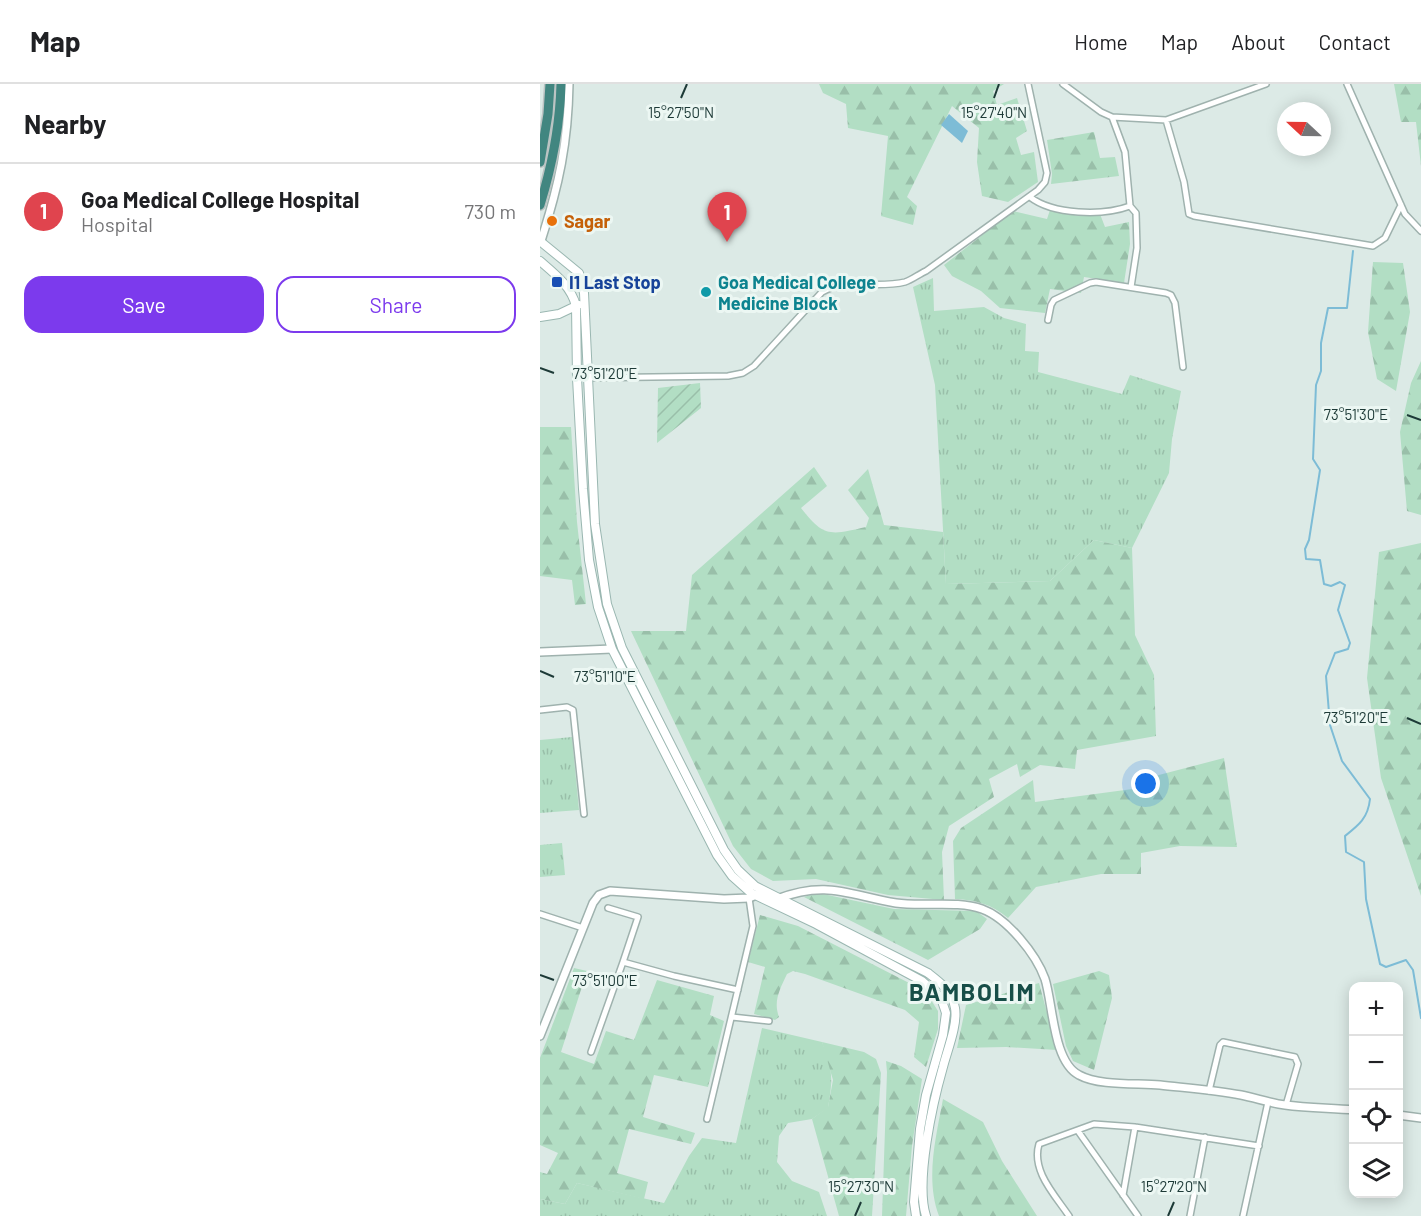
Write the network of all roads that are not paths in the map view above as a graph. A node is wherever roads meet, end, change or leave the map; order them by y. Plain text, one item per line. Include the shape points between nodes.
1 (550, 84) edge
2 (561, 84) edge
3 (569, 84) edge
4 (1028, 84) edge
5 (1063, 84) edge
6 (1266, 84) edge
7 (1347, 84) edge
8 (1112, 117) junction
9 (1166, 120) junction
10 (541, 159) edge
11 (1030, 197) junction
12 (1401, 205) junction
13 (540, 206) edge
14 (1130, 206) junction
15 (1421, 231) edge
16 (540, 242) edge
17 (540, 261) edge
18 (1131, 287) junction
19 (580, 304) junction
20 (540, 317) edge
21 (1048, 320) dead end
22 (1183, 367) dead end
23 (577, 378) junction
24 (587, 378) junction
25 (612, 649) junction
26 (540, 652) edge
27 (540, 710) edge
28 (584, 814) dead end
29 (756, 895) junction
30 (779, 898) junction
31 (770, 903) junction
32 (608, 908) dead end
33 (540, 914) edge
34 (583, 928) junction
35 (623, 962) junction
36 (738, 990) junction
37 (732, 1017) junction
38 (769, 1021) dead end
39 (540, 1036) edge
40 (591, 1052) dead end
41 (1209, 1091) junction
42 (1268, 1102) junction
43 (1286, 1105) junction
44 (1349, 1110) edge
45 (1403, 1116) edge
46 (1421, 1118) edge
47 (707, 1119) dead end
48 (1135, 1127) junction
49 (1078, 1131) junction
50 (1205, 1137) junction
51 (1259, 1146) junction
52 (1123, 1195) junction
53 (916, 1216) edge
54 (926, 1216) edge
55 (1069, 1216) edge
56 (1138, 1216) edge
57 (1190, 1216) edge
58 (1243, 1216) edge

1 - 10 highway
2 - 13 highway via 553,151
3 - 16 street via 563,160
4 - 11 street via 1047,173 1045,182
5 - 8 street
6 - 9 street
7 - 12 street
8 - 9 street
8 - 14 street via 1125,152
9 - 12 street via 1184,182 1187,209 1194,216 1372,246 1385,238
11 - 14 street via 1056,208 1080,212
11 - 24 street via 906,281 848,285 822,292 743,373
12 - 15 street
14 - 18 street via 1136,213 1137,248
16 - 19 main road via 574,267 580,278
17 - 19 main road
18 - 21 street via 1090,283 1054,300
18 - 22 street via 1166,292 1173,297
19 - 20 main road via 559,314
19 - 23 main road
19 - 24 main road
23 - 24 street
23 - 25 main road via 589,560 598,607
24 - 29 main road via 595,524 602,581 616,633 724,850 755,886
25 - 26 street
25 - 29 main road via 717,855 732,876
27 - 28 street via 573,710
29 - 30 main road
29 - 31 main road
29 - 34 street via 724,899 610,891 599,895 593,903
29 - 36 street
30 - 31 street
30 - 41 street via 803,890 829,889 900,903 984,909 1008,926 1032,954 1044,978 1068,1067 1093,1080
30 - 54 main road via 928,973 951,994 956,1011 928,1130 923,1189
31 - 53 main road via 922,981 941,998 946,1013 926,1095 914,1202
32 - 35 street via 638,917
33 - 34 street
34 - 39 street
35 - 36 street
35 - 40 street
36 - 37 street
37 - 38 street
37 - 47 street
41 - 42 street
41 - 43 street via 1223,1042 1295,1057 1298,1064
42 - 43 street
42 - 51 street
43 - 44 street
45 - 46 street
48 - 49 street via 1094,1124
48 - 50 street
48 - 52 street
49 - 52 street
49 - 55 street via 1039,1144 1035,1156 1042,1177
50 - 51 street
50 - 57 street
51 - 58 street
52 - 56 street

